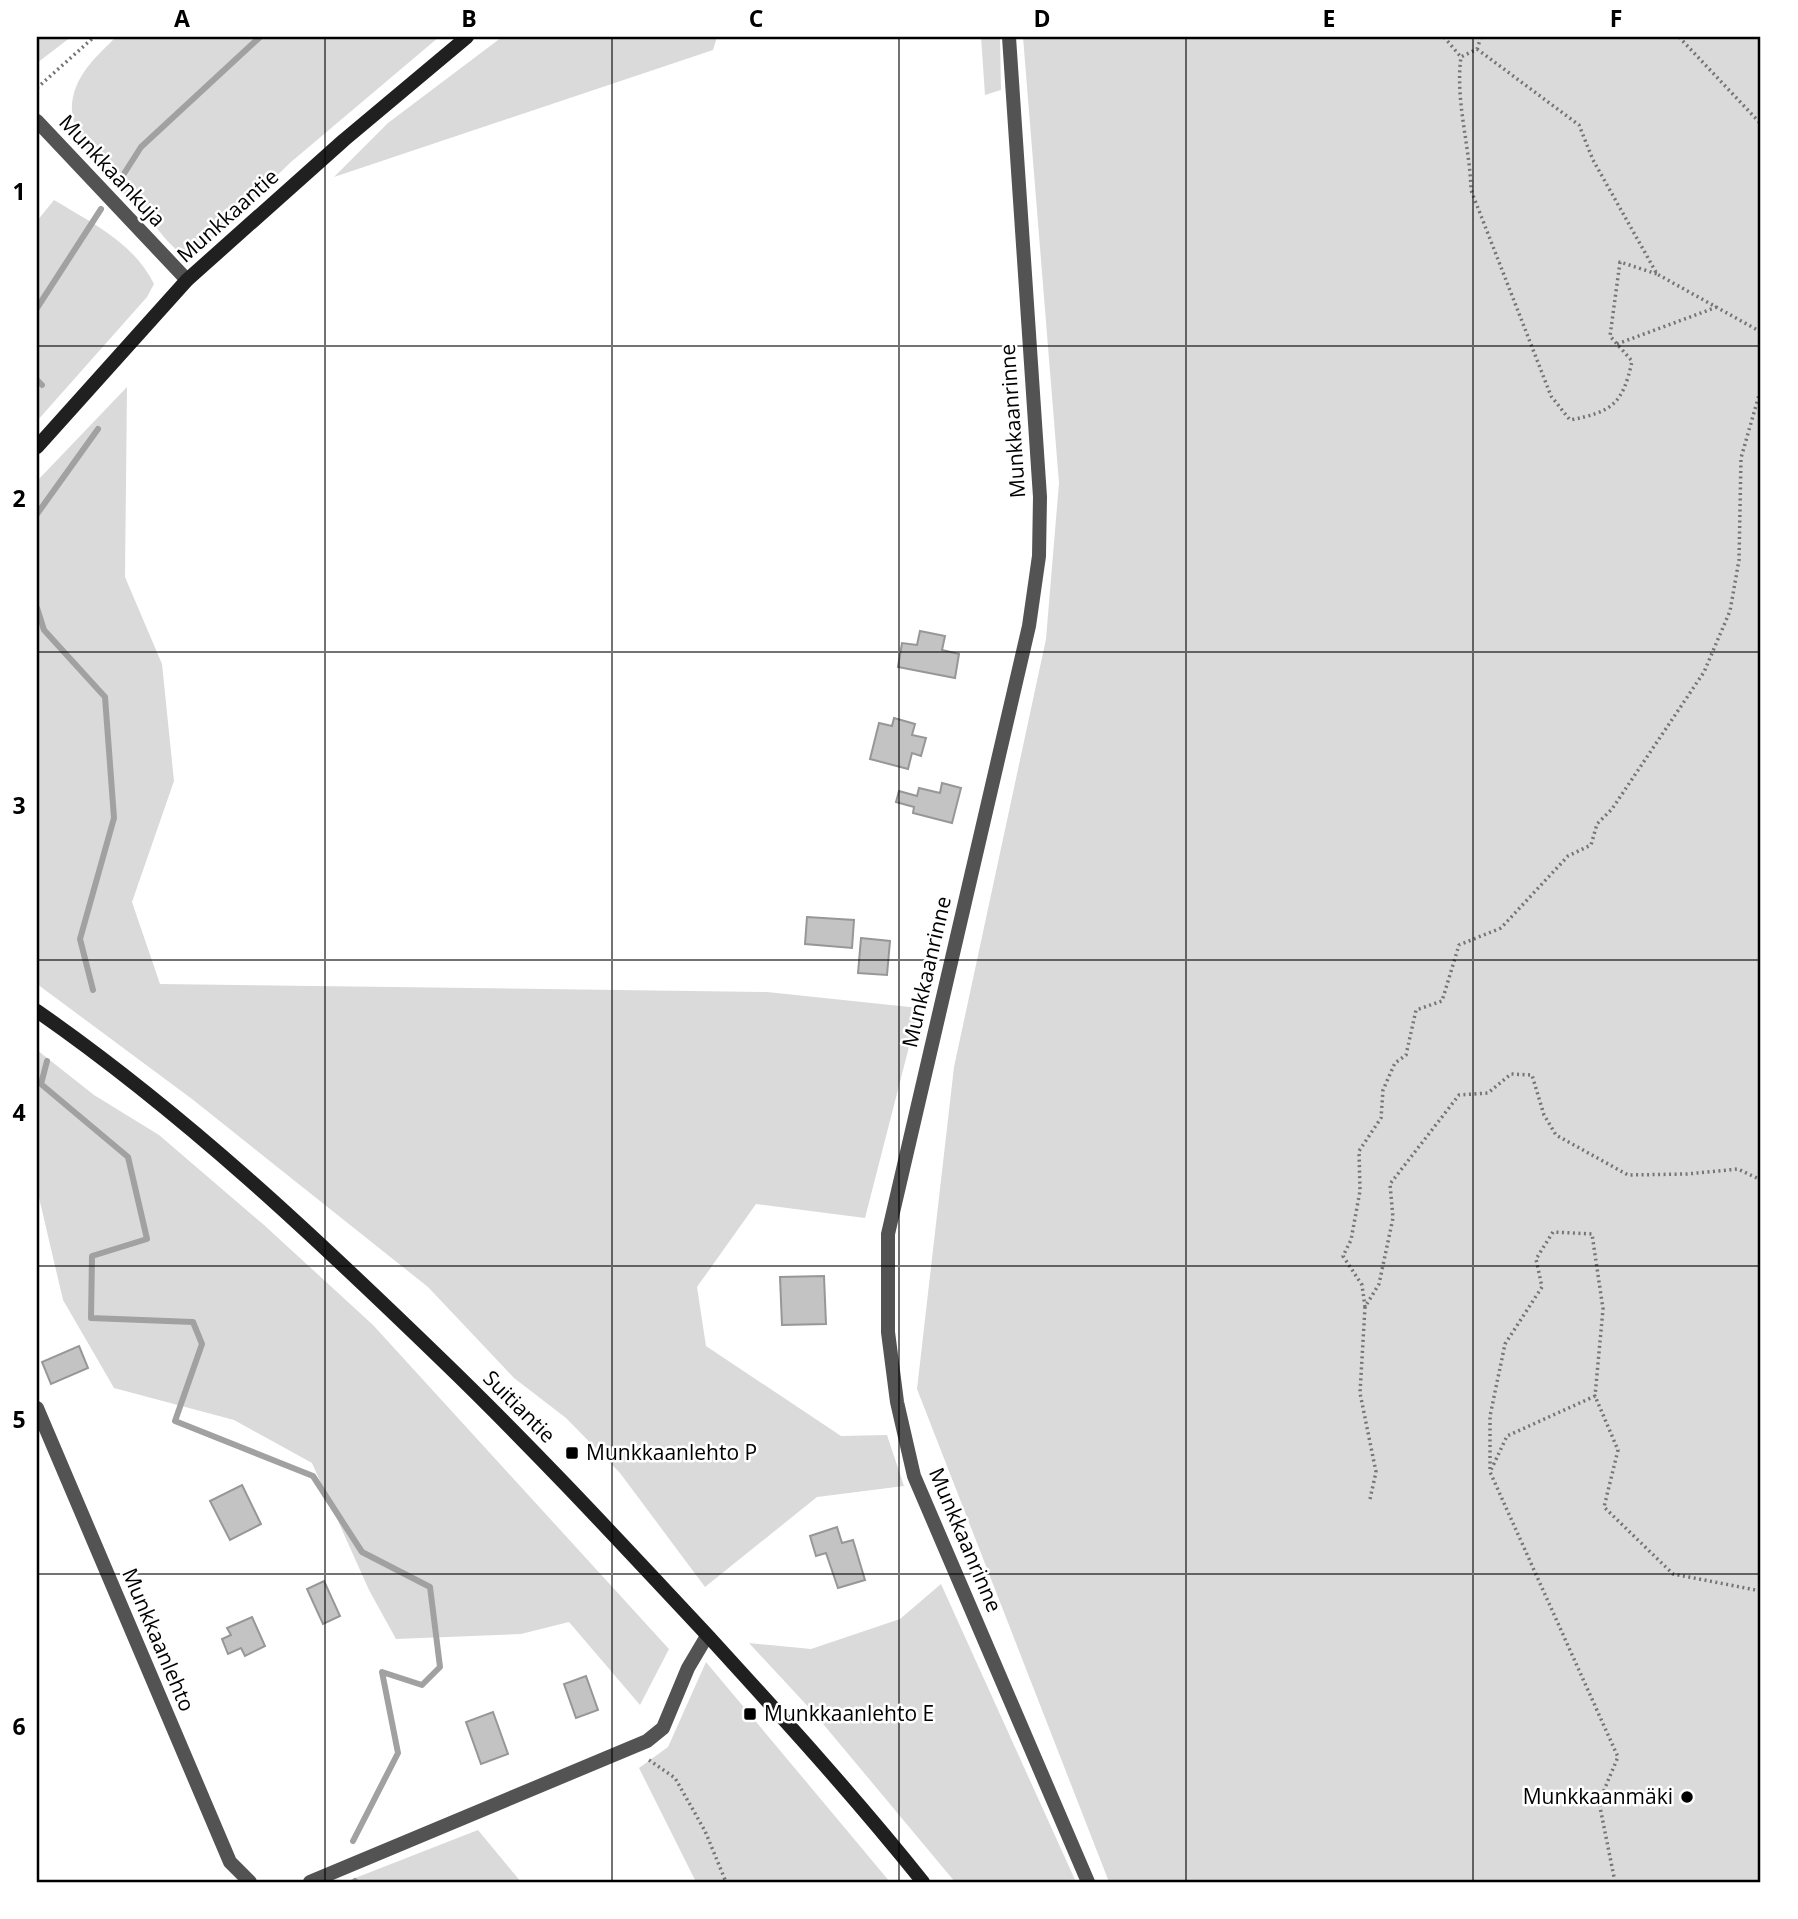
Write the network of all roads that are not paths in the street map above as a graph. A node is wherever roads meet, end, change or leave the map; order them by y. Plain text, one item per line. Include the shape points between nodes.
1 (467, 37) edge
2 (1009, 37) edge
3 (37, 121) edge
4 (187, 280) junction
5 (37, 447) edge
6 (37, 1012) edge
7 (37, 1408) edge
8 (707, 1636) junction
9 (250, 1882) edge
10 (310, 1882) edge
11 (923, 1882) edge
12 (1088, 1882) edge

1 - 4 main road, Munkkaantie
2 - 12 street, Munkkaanrinne via 1040,497 1039,556 1029,626 888,1234 888,1332 897,1402 914,1476
3 - 4 street, Munkkaankuja
4 - 5 main road, Munkkaantie
6 - 8 main road, Suitiantie via 157,1101 334,1255 522,1438
7 - 9 street, Munkkaanlehto via 230,1862
8 - 10 street via 663,1728 647,1741
8 - 11 main road, Suitiantie via 790,1724

